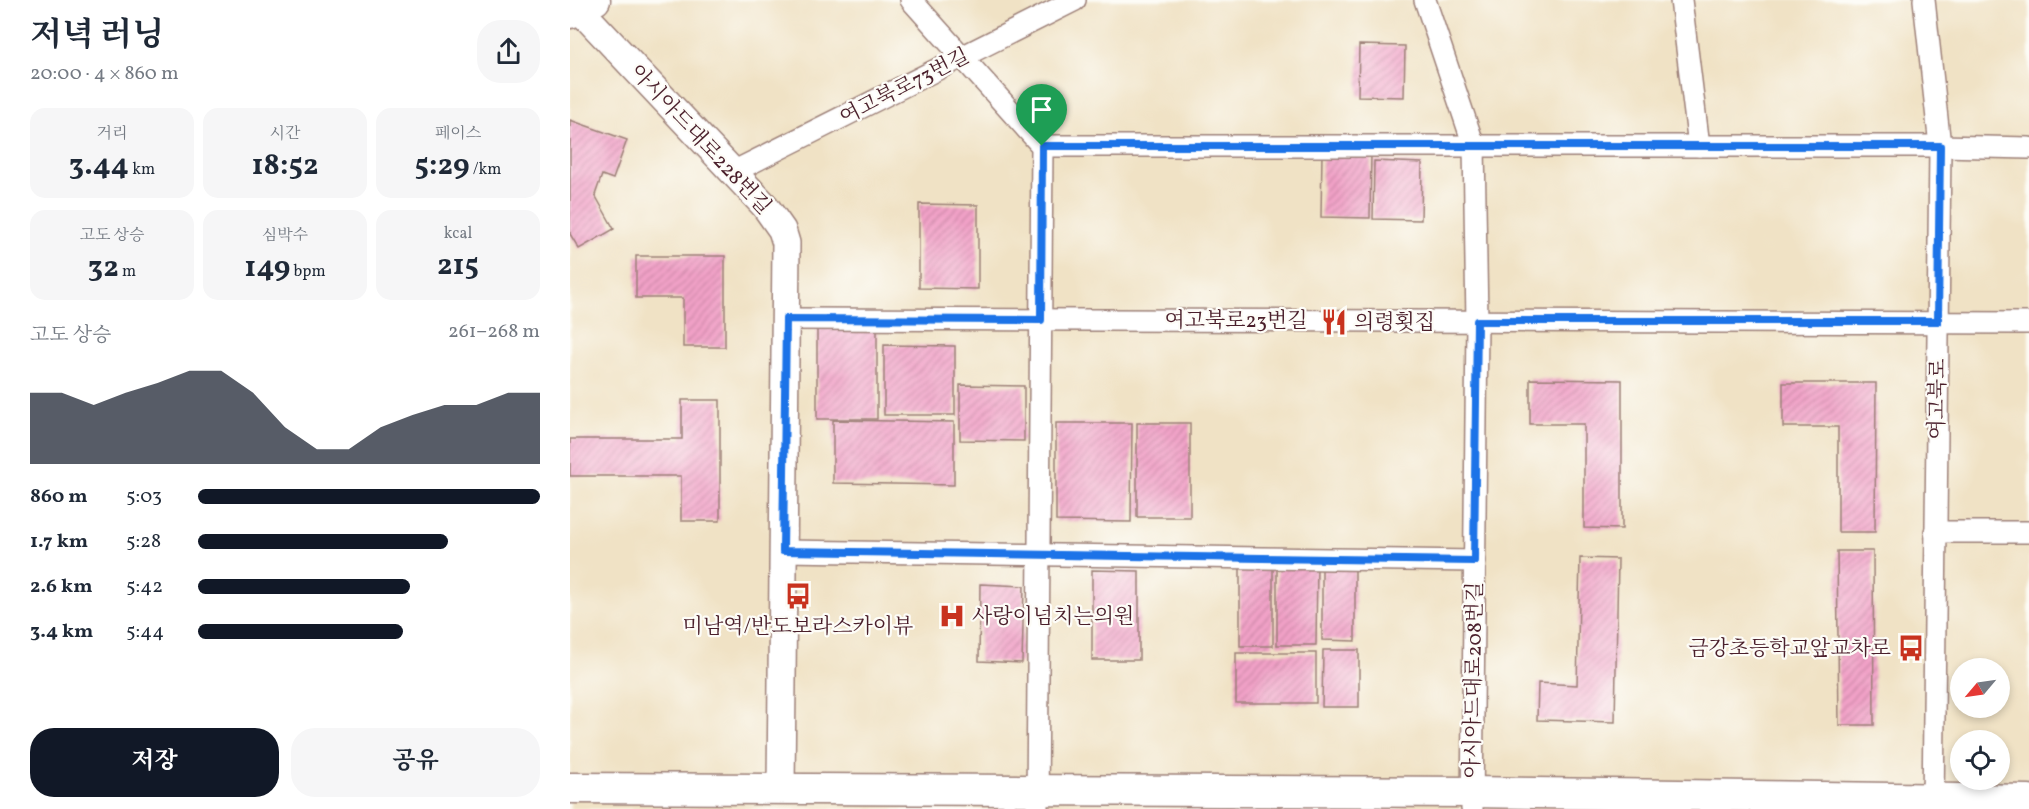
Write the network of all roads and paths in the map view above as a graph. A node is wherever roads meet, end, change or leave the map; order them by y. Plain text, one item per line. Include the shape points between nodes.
1 (911, 0) edge
2 (1075, 0) edge
3 (1425, 0) edge
4 (1681, 0) edge
5 (1924, 0) edge
6 (581, 7) edge
7 (963, 58) junction
8 (1042, 146) junction
9 (1474, 146) junction
10 (1699, 146) junction
11 (1940, 146) junction
12 (2029, 148) edge
13 (733, 172) junction
14 (786, 319) junction
15 (1041, 320) junction
16 (1477, 321) junction
17 (1938, 321) junction
18 (2029, 322) edge
19 (1935, 532) junction
20 (2029, 532) edge
21 (783, 551) junction
22 (1039, 555) junction
23 (1474, 561) junction
24 (781, 789) junction
25 (588, 795) edge
26 (1037, 800) edge
27 (2029, 800) edge
28 (1472, 801) edge
29 (1932, 804) edge

1 - 7 street
2 - 7 street, 여고북로73번길
3 - 9 street, 아시아드대로208번길
4 - 10 street
5 - 11 street, 여고북로
6 - 13 street, 아시아드대로228번길
7 - 8 street
7 - 13 street, 여고북로73번길
8 - 9 street
8 - 15 street
9 - 10 street
9 - 16 street, 아시아드대로208번길
10 - 11 street
11 - 12 street
11 - 17 street, 여고북로
13 - 14 street, 아시아드대로228번길 via 782,231 786,243
14 - 15 street, 여고북로23번길
14 - 21 street, 아시아드대로228번길
15 - 16 street, 여고북로23번길
15 - 22 street
16 - 17 street, 여고북로23번길
16 - 23 street, 아시아드대로208번길
17 - 18 street, 여고북로23번길
17 - 19 street, 여고북로
19 - 20 street
19 - 29 street, 여고북로
21 - 22 street
21 - 24 street, 아시아드대로228번길
22 - 23 street
22 - 26 street
23 - 28 street, 아시아드대로208번길
24 - 25 main road
24 - 26 main road
26 - 28 main road
27 - 29 main road
28 - 29 main road

